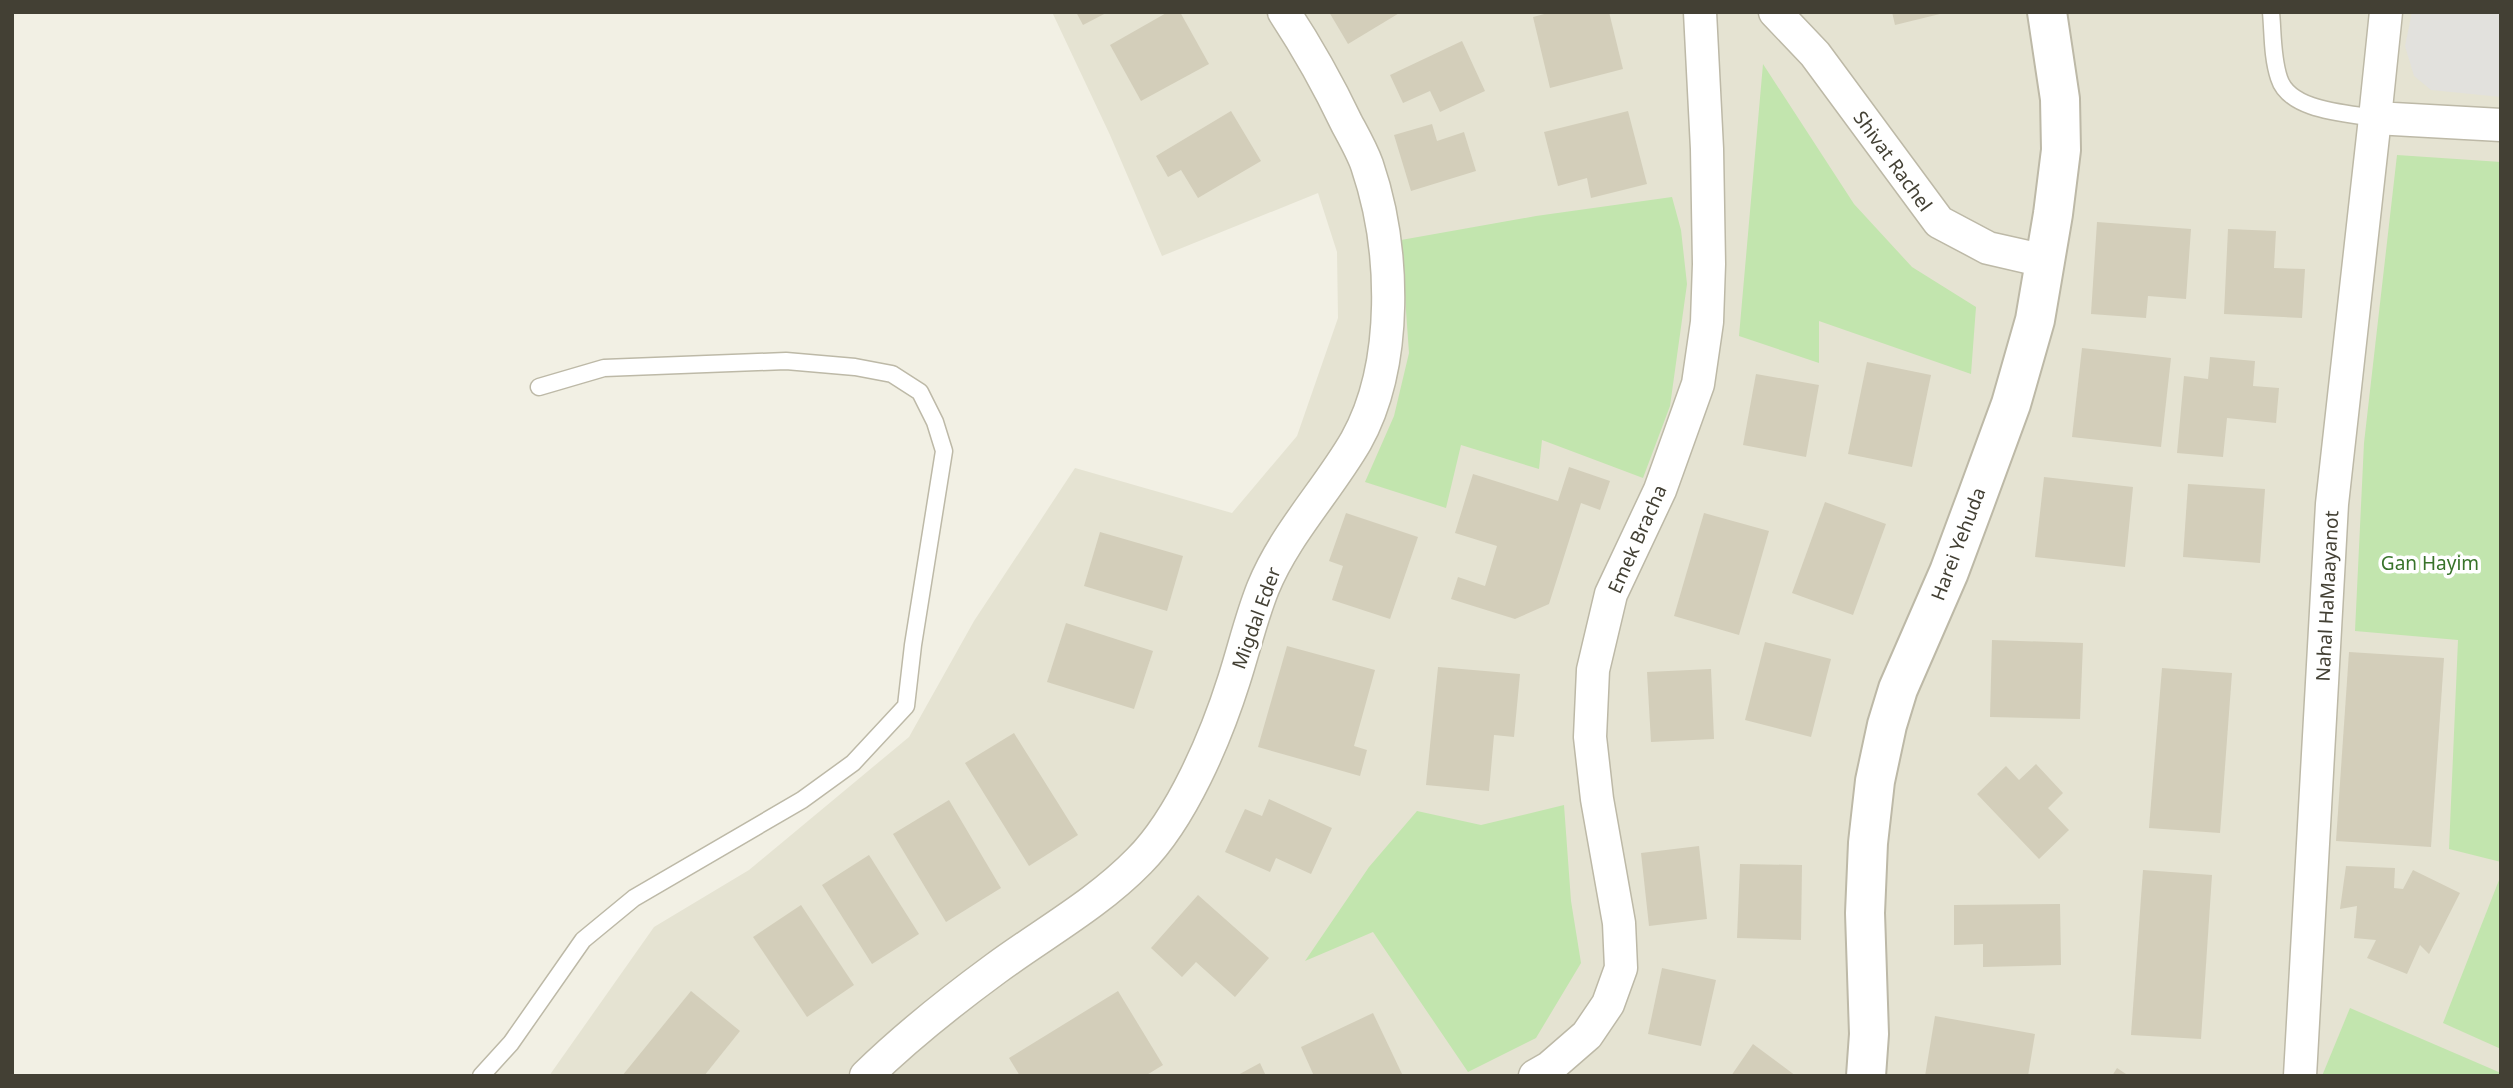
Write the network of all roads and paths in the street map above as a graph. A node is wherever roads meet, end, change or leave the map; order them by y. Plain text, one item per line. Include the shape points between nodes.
1 (1284, 12) edge
2 (1700, 12) edge
3 (1775, 12) edge
4 (2047, 12) edge
5 (2271, 12) edge
6 (2386, 12) edge
7 (2375, 118) junction
8 (2501, 125) edge
9 (2045, 261) junction
10 (539, 387) dead end
11 (481, 1076) edge
12 (866, 1076) edge
13 (1535, 1076) edge
14 (1866, 1076) edge
15 (2300, 1076) edge

1 - 12 street, Migdal Eder via 1320,68 1367,164 1383,233 1388,310 1380,379 1357,439 1285,545 1264,586 1233,684 1200,766 1172,818 1142,858 1108,891 926,1021
2 - 13 street, Emek Bracha via 1709,264 1698,384 1660,490 1611,594 1592,670 1590,737 1619,923 1621,968 1608,1004 1587,1035
3 - 9 street, Shivat Rachel via 1815,54 1939,222 1987,248
4 - 9 street, Harei Yehuda via 2060,99 2061,150
5 - 7 lane via 2279,80 2289,93 2305,104
6 - 7 street, Nahal HaMaayanot
7 - 8 street
7 - 15 street, Nahal HaMaayanot via 2332,504
9 - 14 street, Harei Yehuda via 2035,320 2011,404 1886,725 1868,843
10 - 11 lane via 604,368 786,361 855,367 892,374 920,392 944,452 906,706 853,763 802,800 634,898 583,940 511,1044

